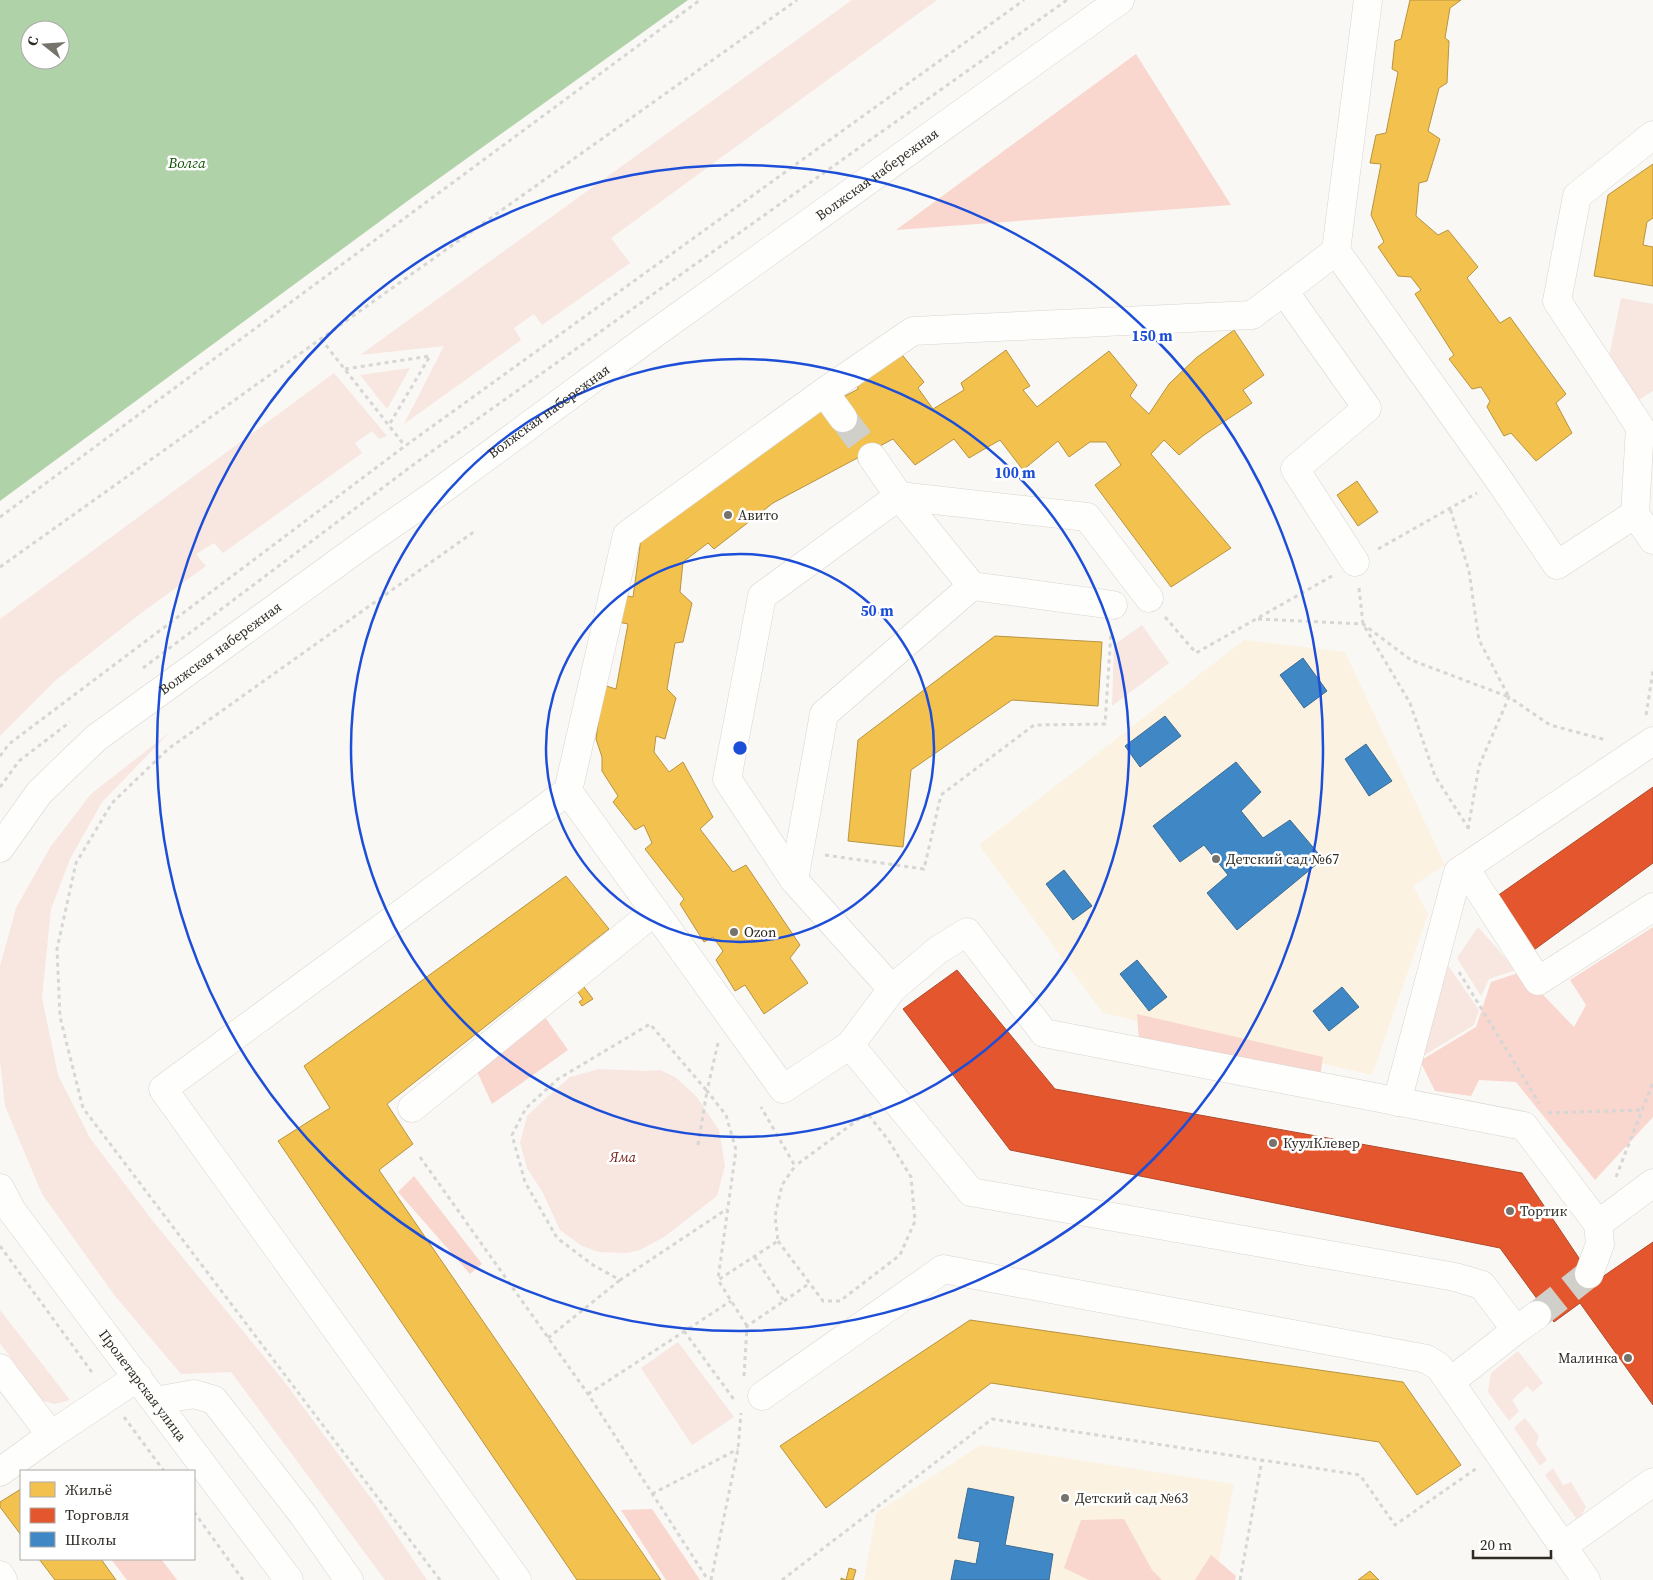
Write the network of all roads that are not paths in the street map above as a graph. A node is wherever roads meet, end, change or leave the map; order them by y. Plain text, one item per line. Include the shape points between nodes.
1 (1120, 0) edge
2 (1368, 0) edge
3 (1653, 135) edge
4 (1336, 251) junction
5 (1284, 291) junction
6 (824, 392) junction
7 (843, 418) tunnel mouth
8 (1646, 423) edge
9 (872, 458) tunnel mouth
10 (899, 496) junction
11 (1635, 514) junction
12 (1653, 540) edge
13 (1355, 562) road end
14 (972, 586) junction
15 (1149, 598) road end
16 (1112, 617) road end
17 (1647, 745) edge
18 (568, 791) junction
19 (0, 848) edge
20 (1475, 862) junction
21 (794, 880) junction
22 (1653, 907) edge
23 (655, 912) junction
24 (892, 989) junction
25 (850, 1045) junction
26 (1397, 1102) junction
27 (412, 1108) dead end
28 (1653, 1183) edge
29 (0, 1188) edge
30 (1598, 1224) junction
31 (1589, 1274) tunnel mouth
32 (0, 1368) edge
33 (138, 1377) junction
34 (1450, 1382) junction
35 (762, 1396) dead end
36 (155, 1401) junction
37 (52, 1435) junction
38 (0, 1472) edge
39 (1653, 1482) edge
40 (1563, 1546) junction
41 (0, 1575) edge
42 (4, 1580) edge
43 (289, 1580) edge
44 (349, 1580) edge
45 (517, 1580) edge
46 (1586, 1580) edge

1 - 19 street, Волжская набережная via 96,738 39,793
2 - 4 street
3 - 8 street via 1577,196 1557,301
4 - 5 street
4 - 11 street via 1558,565
5 - 6 street via 1252,315 913,331
5 - 13 street via 1368,408 1295,469
6 - 7 street
6 - 18 street via 627,535
8 - 11 street
9 - 10 street
10 - 14 street
10 - 15 street via 1087,517
10 - 21 street via 762,596 727,779
11 - 12 street
14 - 16 street
14 - 21 street via 824,714
17 - 20 street
18 - 23 street
18 - 45 street via 163,1089
20 - 22 street via 1538,981
20 - 26 street via 1458,872
21 - 24 street
23 - 25 street via 783,1090
23 - 27 street
24 - 25 street
24 - 26 street via 938,950 967,932 1044,1033
25 - 34 street via 971,1192 1455,1277 1482,1285 1527,1322
26 - 30 street via 1534,1120
28 - 30 street
29 - 33 street, Пролетарская улица via 12,1211
30 - 31 street via 1600,1244
32 - 37 street
33 - 36 street, Пролетарская улица
33 - 37 street
34 - 35 street via 1439,1367 1427,1360 943,1269
34 - 40 street
36 - 43 street, Пролетарская улица
36 - 44 street via 194,1394 214,1400
37 - 38 street
39 - 40 street
40 - 46 street
41 - 42 street

